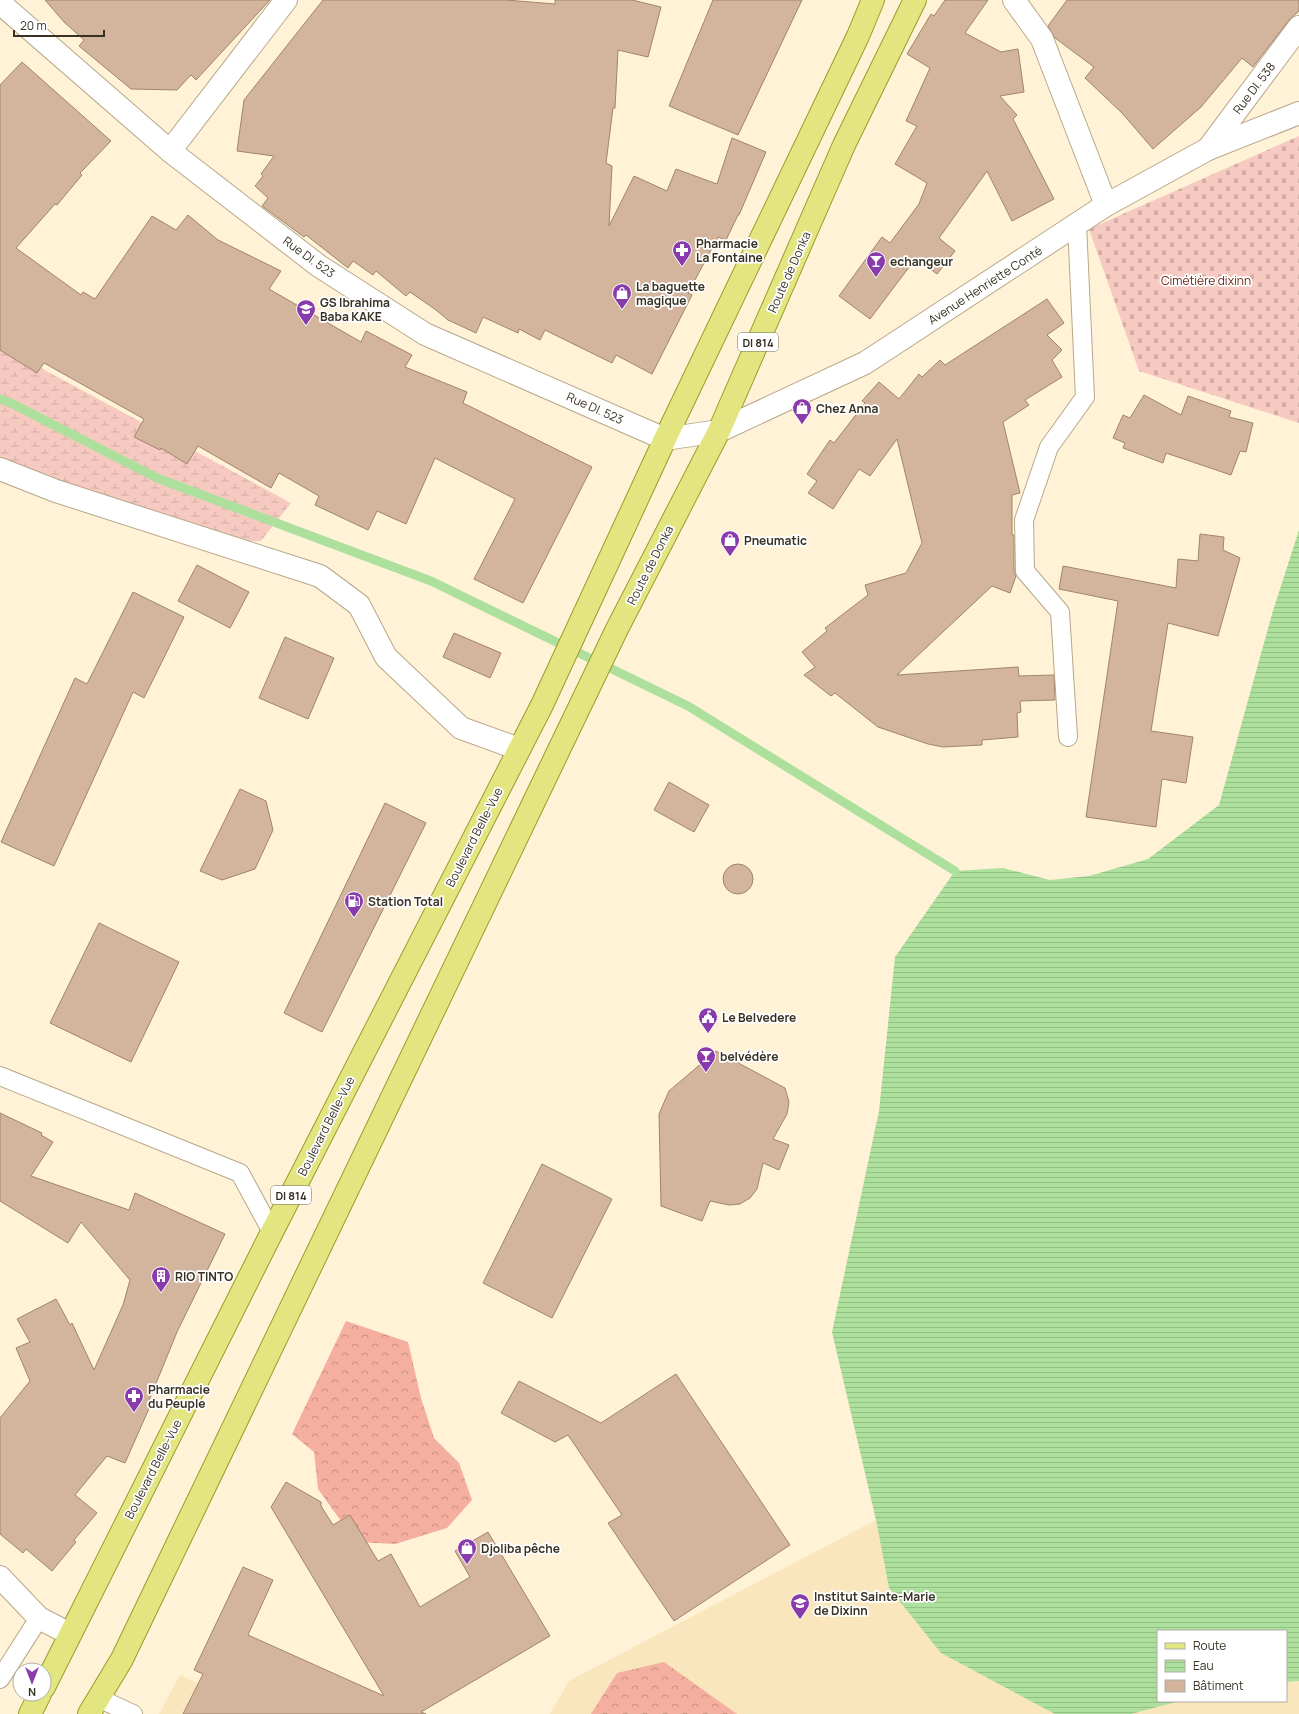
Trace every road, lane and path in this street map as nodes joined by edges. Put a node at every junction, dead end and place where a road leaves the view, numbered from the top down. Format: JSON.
{"nodes":[{"id":1,"x":286,"y":0,"type":"edge"},
{"id":2,"x":873,"y":0,"type":"edge"},
{"id":3,"x":915,"y":0,"type":"edge"},
{"id":4,"x":1014,"y":0,"type":"edge"},
{"id":5,"x":0,"y":3,"type":"edge"},
{"id":6,"x":1299,"y":27,"type":"edge"},
{"id":7,"x":1299,"y":113,"type":"edge"},
{"id":8,"x":1208,"y":149,"type":"junction"},
{"id":9,"x":170,"y":151,"type":"junction"},
{"id":10,"x":1106,"y":205,"type":"junction"},
{"id":11,"x":1077,"y":224,"type":"junction"},
{"id":12,"x":719,"y":431,"type":"junction"},
{"id":13,"x":665,"y":439,"type":"junction"},
{"id":14,"x":0,"y":469,"type":"edge"},
{"id":15,"x":1068,"y":737,"type":"dead end"},
{"id":16,"x":519,"y":749,"type":"junction"},
{"id":17,"x":0,"y":1076,"type":"edge"},
{"id":18,"x":272,"y":1232,"type":"junction"},
{"id":19,"x":0,"y":1577,"type":"edge"},
{"id":20,"x":39,"y":1618,"type":"junction"},
{"id":21,"x":70,"y":1634,"type":"junction"},
{"id":22,"x":52,"y":1671,"type":"edge"},
{"id":23,"x":0,"y":1679,"type":"edge"},
{"id":24,"x":36,"y":1702,"type":"edge"},
{"id":25,"x":94,"y":1706,"type":"edge"},
{"id":26,"x":30,"y":1714,"type":"edge"},
{"id":27,"x":132,"y":1714,"type":"edge"}],
"edges":[{"from":1,"to":9,"type":"street"},
{"from":2,"to":13,"type":"main road"},
{"from":3,"to":12,"type":"main road","name":"Route de Donka","number":"DI 814"},
{"from":4,"to":10,"type":"street"},
{"from":5,"to":9,"type":"street","name":"Rue DI. 523"},
{"from":6,"to":8,"type":"street","name":"Rue DI. 538"},
{"from":7,"to":8,"type":"street","name":"Avenue Henriette Conté"},
{"from":8,"to":10,"type":"street","name":"Avenue Henriette Conté"},
{"from":9,"to":13,"type":"street","name":"Rue DI. 523"},
{"from":10,"to":11,"type":"street","name":"Avenue Henriette Conté"},
{"from":11,"to":12,"type":"street","name":"Avenue Henriette Conté"},
{"from":11,"to":15,"type":"lane"},
{"from":12,"to":13,"type":"street","name":"Avenue Henriette Conté"},
{"from":12,"to":25,"type":"main road","name":"Route de Donka","number":"DI 814"},
{"from":13,"to":16,"type":"main road","name":"Boulevard Belle-Vue","number":"DI 814"},
{"from":14,"to":16,"type":"street"},
{"from":16,"to":18,"type":"main road","name":"Boulevard Belle-Vue","number":"DI 814"},
{"from":17,"to":18,"type":"lane"},
{"from":18,"to":21,"type":"main road","name":"Boulevard Belle-Vue","number":"DI 814"},
{"from":19,"to":20,"type":"street"},
{"from":20,"to":21,"type":"street"},
{"from":20,"to":23,"type":"lane"},
{"from":21,"to":22,"type":"main road","name":"Boulevard Belle-Vue","number":"DI 814"},
{"from":24,"to":26,"type":"main road"},
{"from":25,"to":27,"type":"lane"}]}
